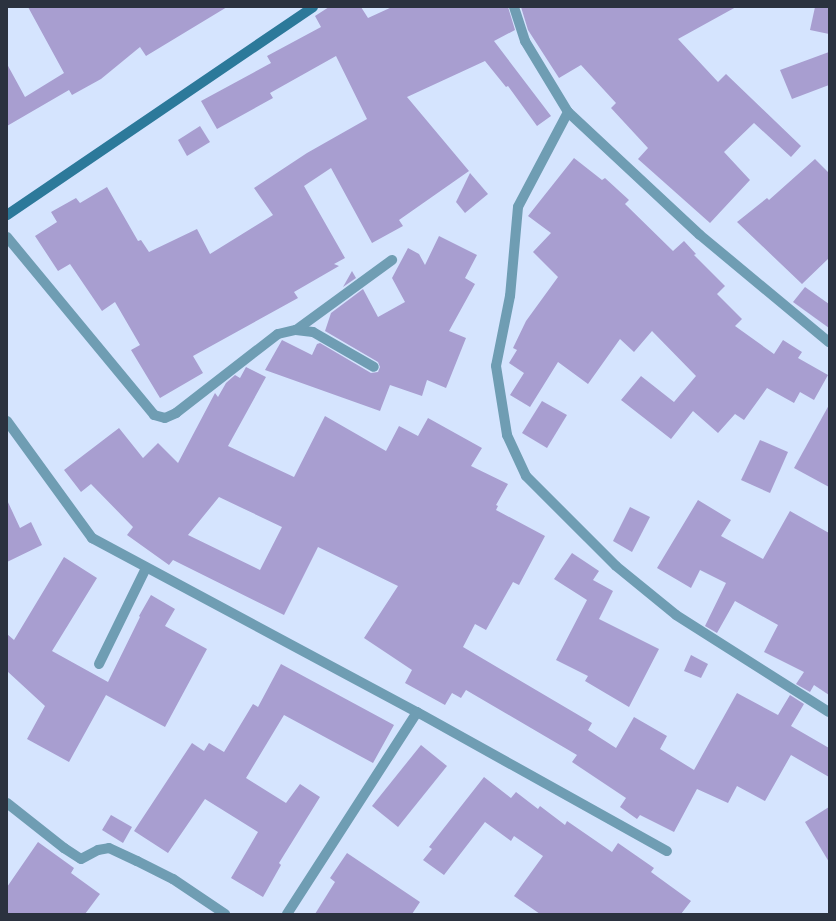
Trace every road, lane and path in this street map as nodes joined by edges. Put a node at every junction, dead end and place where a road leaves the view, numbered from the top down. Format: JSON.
{"nodes":[{"id":1,"x":313,"y":7,"type":"edge"},
{"id":2,"x":514,"y":7,"type":"edge"},
{"id":3,"x":568,"y":112,"type":"junction"},
{"id":4,"x":7,"y":215,"type":"edge"},
{"id":5,"x":7,"y":237,"type":"edge"},
{"id":6,"x":392,"y":260,"type":"dead end"},
{"id":7,"x":296,"y":330,"type":"junction"},
{"id":8,"x":829,"y":342,"type":"edge"},
{"id":9,"x":374,"y":367,"type":"dead end"},
{"id":10,"x":7,"y":421,"type":"edge"},
{"id":11,"x":146,"y":568,"type":"junction"},
{"id":12,"x":99,"y":664,"type":"dead end"},
{"id":13,"x":417,"y":712,"type":"junction"},
{"id":14,"x":829,"y":712,"type":"edge"},
{"id":15,"x":7,"y":803,"type":"edge"},
{"id":16,"x":667,"y":851,"type":"dead end"},
{"id":17,"x":225,"y":914,"type":"edge"},
{"id":18,"x":287,"y":914,"type":"edge"}],
"edges":[{"from":1,"to":4,"type":"street"},
{"from":2,"to":3,"type":"street"},
{"from":3,"to":8,"type":"street"},
{"from":3,"to":14,"type":"street"},
{"from":5,"to":7,"type":"street"},
{"from":6,"to":7,"type":"street"},
{"from":7,"to":9,"type":"street"},
{"from":10,"to":11,"type":"street"},
{"from":11,"to":12,"type":"street"},
{"from":11,"to":13,"type":"street"},
{"from":13,"to":16,"type":"street"},
{"from":13,"to":18,"type":"street"},
{"from":15,"to":17,"type":"street"}]}
